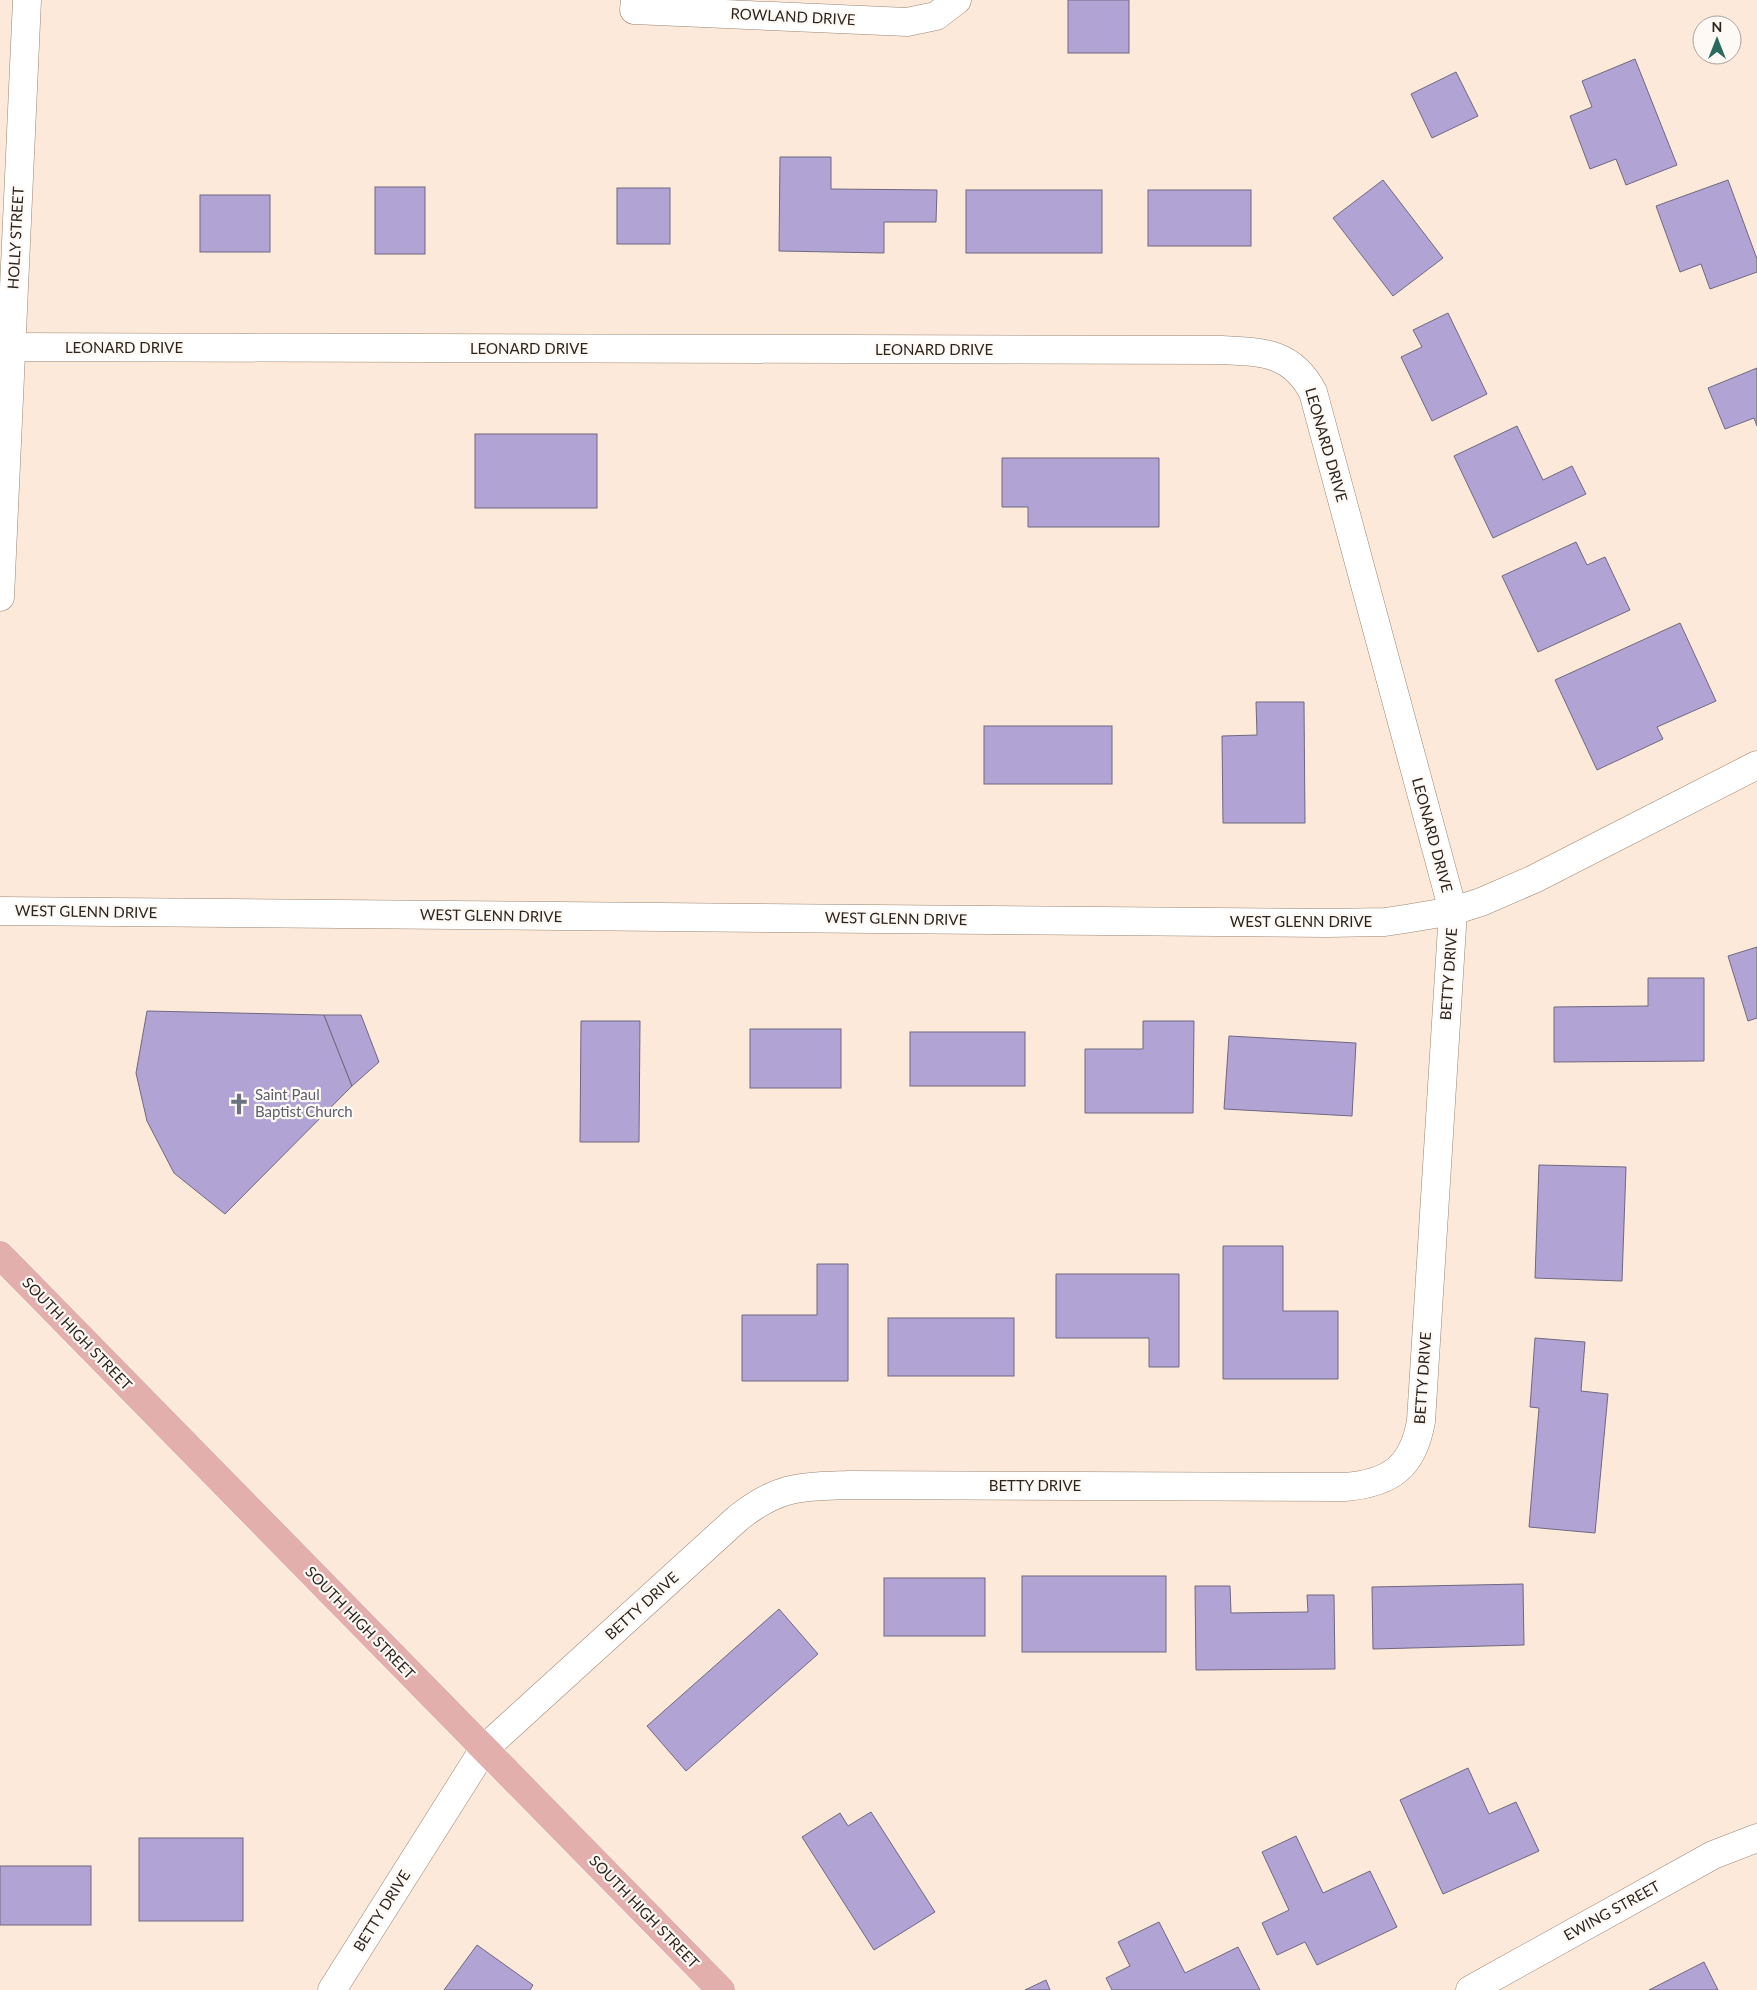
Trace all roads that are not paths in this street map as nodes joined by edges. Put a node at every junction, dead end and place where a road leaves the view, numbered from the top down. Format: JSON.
{"nodes":[{"id":1,"x":27,"y":0,"type":"edge"},
{"id":2,"x":635,"y":0,"type":"edge"},
{"id":3,"x":956,"y":0,"type":"edge"},
{"id":4,"x":6,"y":347,"type":"edge"},
{"id":5,"x":0,"y":596,"type":"edge"},
{"id":6,"x":1757,"y":765,"type":"edge"},
{"id":7,"x":0,"y":911,"type":"edge"},
{"id":8,"x":1452,"y":911,"type":"junction"},
{"id":9,"x":0,"y":1255,"type":"edge"},
{"id":10,"x":484,"y":1749,"type":"junction"},
{"id":11,"x":1757,"y":1838,"type":"edge"},
{"id":12,"x":332,"y":1990,"type":"edge"},
{"id":13,"x":721,"y":1990,"type":"edge"},
{"id":14,"x":1470,"y":1990,"type":"edge"}],
"edges":[{"from":1,"to":4,"type":"street","name":"HOLLY STREET"},
{"from":2,"to":3,"type":"street","name":"ROWLAND DRIVE"},
{"from":4,"to":5,"type":"street","name":"HOLLY STREET"},
{"from":4,"to":8,"type":"street","name":"LEONARD DRIVE"},
{"from":6,"to":8,"type":"street","name":"WEST GLENN DRIVE"},
{"from":7,"to":8,"type":"street","name":"WEST GLENN DRIVE"},
{"from":8,"to":10,"type":"street","name":"BETTY DRIVE"},
{"from":9,"to":10,"type":"main road","name":"SOUTH HIGH STREET"},
{"from":10,"to":12,"type":"street","name":"BETTY DRIVE"},
{"from":10,"to":13,"type":"main road","name":"SOUTH HIGH STREET"},
{"from":11,"to":14,"type":"street","name":"EWING STREET"}]}
